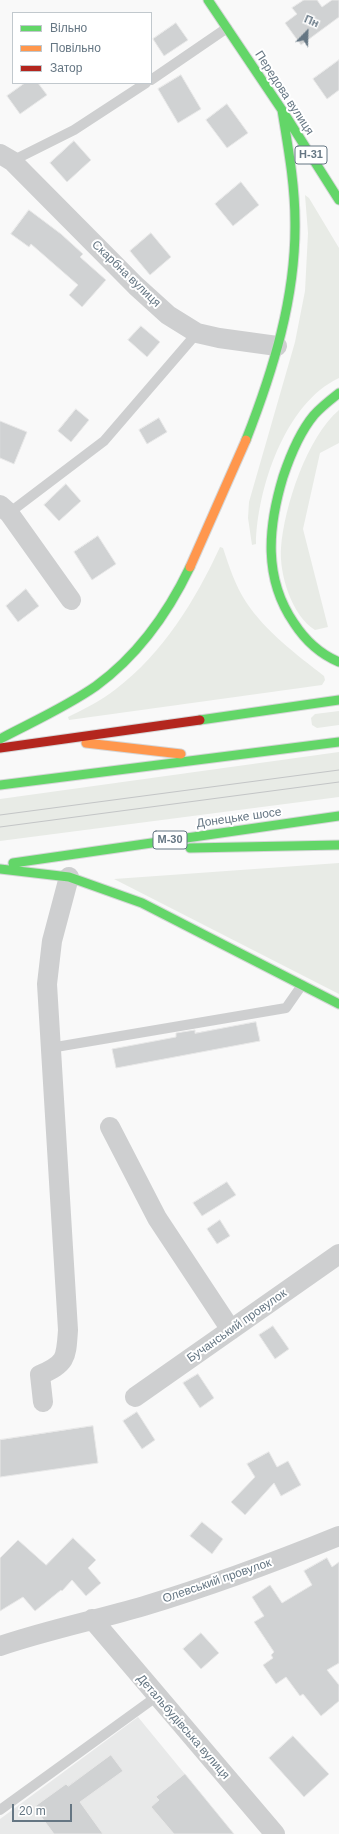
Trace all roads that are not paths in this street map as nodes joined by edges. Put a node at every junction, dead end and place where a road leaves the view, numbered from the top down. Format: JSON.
{"nodes":[{"id":1,"x":208,"y":0,"type":"edge"},
{"id":2,"x":227,"y":28,"type":"junction"},
{"id":3,"x":152,"y":79,"type":"edge"},
{"id":4,"x":144,"y":84,"type":"edge"},
{"id":5,"x":282,"y":110,"type":"junction"},
{"id":6,"x":6,"y":157,"type":"edge"},
{"id":7,"x":339,"y":200,"type":"edge"},
{"id":8,"x":197,"y":333,"type":"junction"},
{"id":9,"x":277,"y":346,"type":"junction"},
{"id":10,"x":339,"y":393,"type":"edge"},
{"id":11,"x":5,"y":509,"type":"edge"},
{"id":12,"x":71,"y":600,"type":"dead end"},
{"id":13,"x":339,"y":662,"type":"edge"},
{"id":14,"x":339,"y":700,"type":"edge"},
{"id":15,"x":0,"y":739,"type":"edge"},
{"id":16,"x":55,"y":740,"type":"junction"},
{"id":17,"x":339,"y":742,"type":"edge"},
{"id":18,"x":0,"y":748,"type":"edge"},
{"id":19,"x":217,"y":758,"type":"junction"},
{"id":20,"x":0,"y":785,"type":"edge"},
{"id":21,"x":339,"y":816,"type":"edge"},
{"id":22,"x":339,"y":845,"type":"edge"},
{"id":23,"x":116,"y":850,"type":"junction"},
{"id":24,"x":0,"y":864,"type":"edge"},
{"id":25,"x":0,"y":869,"type":"edge"},
{"id":26,"x":69,"y":877,"type":"junction"},
{"id":27,"x":302,"y":985,"type":"junction"},
{"id":28,"x":339,"y":1004,"type":"edge"},
{"id":29,"x":50,"y":1048,"type":"junction"},
{"id":30,"x":110,"y":1127,"type":"dead end"},
{"id":31,"x":339,"y":1254,"type":"edge"},
{"id":32,"x":231,"y":1330,"type":"junction"},
{"id":33,"x":135,"y":1397,"type":"dead end"},
{"id":34,"x":43,"y":1402,"type":"dead end"},
{"id":35,"x":339,"y":1536,"type":"edge"},
{"id":36,"x":92,"y":1619,"type":"junction"},
{"id":37,"x":0,"y":1646,"type":"edge"},
{"id":38,"x":156,"y":1697,"type":"junction"},
{"id":39,"x":0,"y":1810,"type":"edge"},
{"id":40,"x":275,"y":1834,"type":"edge"}],
"edges":[{"from":1,"to":2,"type":"main road","name":"Передова вулиця","number":"Н-31"},
{"from":2,"to":3,"type":"lane"},
{"from":2,"to":5,"type":"main road","name":"Передова вулиця","number":"Н-31"},
{"from":4,"to":6,"type":"lane"},
{"from":5,"to":7,"type":"main road","name":"Передова вулиця","number":"Н-31"},
{"from":5,"to":9,"type":"main road"},
{"from":6,"to":8,"type":"street","name":"Скарбна вулиця"},
{"from":8,"to":9,"type":"street","name":"Скарбна вулиця"},
{"from":8,"to":11,"type":"lane"},
{"from":9,"to":15,"type":"main road"},
{"from":10,"to":13,"type":"main road"},
{"from":11,"to":12,"type":"street"},
{"from":14,"to":16,"type":"main road"},
{"from":16,"to":18,"type":"main road"},
{"from":16,"to":19,"type":"main road"},
{"from":17,"to":19,"type":"main road"},
{"from":19,"to":20,"type":"main road"},
{"from":21,"to":23,"type":"main road","name":"Донецьке шосе","number":"М-30"},
{"from":22,"to":23,"type":"main road"},
{"from":23,"to":24,"type":"main road","name":"Донецьке шосе","number":"М-30"},
{"from":25,"to":26,"type":"main road"},
{"from":26,"to":27,"type":"main road"},
{"from":26,"to":29,"type":"street"},
{"from":27,"to":28,"type":"main road"},
{"from":27,"to":29,"type":"lane"},
{"from":29,"to":34,"type":"street"},
{"from":30,"to":32,"type":"street"},
{"from":31,"to":32,"type":"street","name":"Бучанський провулок"},
{"from":32,"to":33,"type":"street","name":"Бучанський провулок"},
{"from":35,"to":36,"type":"street","name":"Олевський провулок"},
{"from":36,"to":37,"type":"street","name":"Олевський провулок"},
{"from":36,"to":38,"type":"street","name":"Детальбудівська вулиця"},
{"from":38,"to":39,"type":"lane"},
{"from":38,"to":40,"type":"street","name":"Детальбудівська вулиця"}]}
